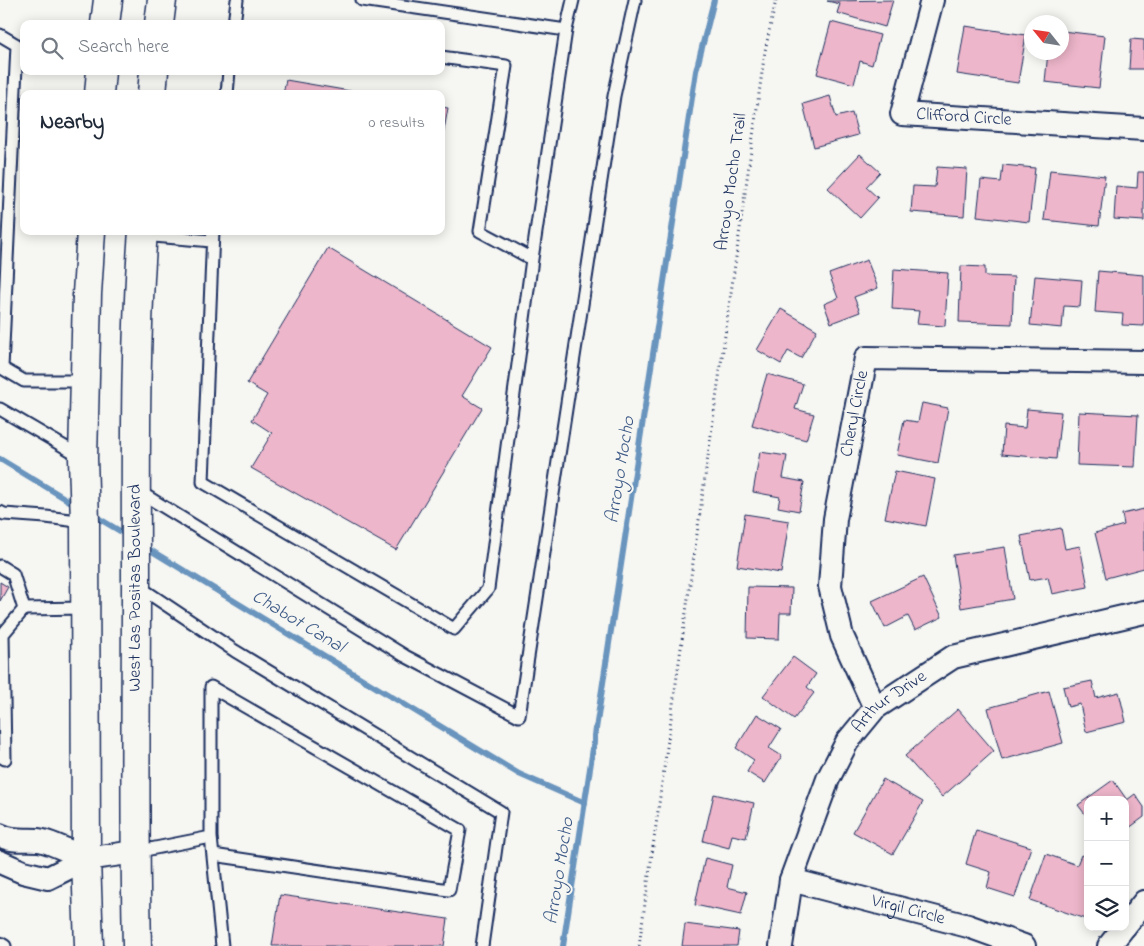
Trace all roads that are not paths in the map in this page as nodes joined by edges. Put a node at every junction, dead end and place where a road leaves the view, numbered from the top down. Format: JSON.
{"nodes":[{"id":1,"x":108,"y":0,"type":"edge"},
{"id":2,"x":162,"y":0,"type":"edge"},
{"id":3,"x":237,"y":0,"type":"edge"},
{"id":4,"x":362,"y":0,"type":"edge"},
{"id":5,"x":573,"y":0,"type":"edge"},
{"id":6,"x":635,"y":0,"type":"edge"},
{"id":7,"x":932,"y":0,"type":"edge"},
{"id":8,"x":106,"y":20,"type":"edge"},
{"id":9,"x":160,"y":20,"type":"edge"},
{"id":10,"x":234,"y":20,"type":"edge"},
{"id":11,"x":566,"y":30,"type":"junction"},
{"id":12,"x":0,"y":35,"type":"edge"},
{"id":13,"x":445,"y":58,"type":"edge"},
{"id":14,"x":101,"y":75,"type":"edge"},
{"id":15,"x":154,"y":75,"type":"edge"},
{"id":16,"x":229,"y":75,"type":"edge"},
{"id":17,"x":99,"y":90,"type":"edge"},
{"id":18,"x":152,"y":90,"type":"edge"},
{"id":19,"x":227,"y":90,"type":"edge"},
{"id":20,"x":1144,"y":129,"type":"edge"},
{"id":21,"x":91,"y":235,"type":"edge"},
{"id":22,"x":143,"y":235,"type":"edge"},
{"id":23,"x":189,"y":235,"type":"edge"},
{"id":24,"x":212,"y":236,"type":"edge"},
{"id":25,"x":532,"y":259,"type":"junction"},
{"id":26,"x":1144,"y":362,"type":"edge"},
{"id":27,"x":1,"y":367,"type":"edge"},
{"id":28,"x":85,"y":381,"type":"junction"},
{"id":29,"x":0,"y":409,"type":"edge"},
{"id":30,"x":84,"y":464,"type":"junction"},
{"id":31,"x":136,"y":496,"type":"junction"},
{"id":32,"x":0,"y":512,"type":"edge"},
{"id":33,"x":85,"y":522,"type":"junction"},
{"id":34,"x":0,"y":566,"type":"edge"},
{"id":35,"x":136,"y":579,"type":"junction"},
{"id":36,"x":86,"y":608,"type":"junction"},
{"id":37,"x":24,"y":609,"type":"junction"},
{"id":38,"x":1144,"y":612,"type":"edge"},
{"id":39,"x":875,"y":708,"type":"junction"},
{"id":40,"x":0,"y":756,"type":"edge"},
{"id":41,"x":0,"y":835,"type":"edge"},
{"id":42,"x":211,"y":837,"type":"junction"},
{"id":43,"x":135,"y":852,"type":"junction"},
{"id":44,"x":213,"y":855,"type":"junction"},
{"id":45,"x":86,"y":859,"type":"junction"},
{"id":46,"x":0,"y":862,"type":"edge"},
{"id":47,"x":791,"y":880,"type":"junction"},
{"id":48,"x":1144,"y":902,"type":"edge"},
{"id":49,"x":1129,"y":921,"type":"edge"},
{"id":50,"x":1121,"y":931,"type":"edge"},
{"id":51,"x":0,"y":943,"type":"edge"},
{"id":52,"x":5,"y":946,"type":"edge"},
{"id":53,"x":89,"y":946,"type":"edge"},
{"id":54,"x":137,"y":946,"type":"edge"},
{"id":55,"x":222,"y":946,"type":"edge"},
{"id":56,"x":482,"y":946,"type":"edge"},
{"id":57,"x":780,"y":946,"type":"edge"},
{"id":58,"x":1024,"y":946,"type":"edge"},
{"id":59,"x":1109,"y":946,"type":"edge"}],
"edges":[{"from":1,"to":8,"type":"main road"},
{"from":2,"to":9,"type":"main road"},
{"from":3,"to":10,"type":"lane"},
{"from":4,"to":11,"type":"lane"},
{"from":5,"to":11,"type":"lane"},
{"from":6,"to":31,"type":"lane"},
{"from":7,"to":20,"type":"street","name":"Clifford Circle"},
{"from":11,"to":25,"type":"lane"},
{"from":12,"to":27,"type":"lane"},
{"from":13,"to":25,"type":"lane"},
{"from":14,"to":17,"type":"main road"},
{"from":15,"to":18,"type":"main road"},
{"from":16,"to":19,"type":"lane"},
{"from":21,"to":28,"type":"main road"},
{"from":22,"to":31,"type":"main road","name":"West Las Positas Boulevard"},
{"from":23,"to":24,"type":"lane"},
{"from":24,"to":25,"type":"lane"},
{"from":26,"to":39,"type":"street","name":"Cheryl Circle"},
{"from":27,"to":28,"type":"lane"},
{"from":28,"to":30,"type":"main road"},
{"from":29,"to":30,"type":"lane"},
{"from":30,"to":33,"type":"main road"},
{"from":31,"to":35,"type":"main road","name":"West Las Positas Boulevard"},
{"from":32,"to":33,"type":"lane"},
{"from":33,"to":36,"type":"main road"},
{"from":34,"to":37,"type":"lane"},
{"from":35,"to":43,"type":"main road","name":"West Las Positas Boulevard"},
{"from":35,"to":56,"type":"lane"},
{"from":36,"to":37,"type":"lane"},
{"from":36,"to":45,"type":"main road"},
{"from":37,"to":40,"type":"lane"},
{"from":38,"to":39,"type":"street","name":"Arthur Drive"},
{"from":39,"to":47,"type":"street","name":"Arthur Drive"},
{"from":41,"to":45,"type":"street"},
{"from":42,"to":43,"type":"lane"},
{"from":42,"to":44,"type":"lane"},
{"from":42,"to":44,"type":"lane"},
{"from":43,"to":45,"type":"street"},
{"from":43,"to":54,"type":"main road","name":"West Las Positas Boulevard"},
{"from":44,"to":55,"type":"lane"},
{"from":45,"to":46,"type":"street"},
{"from":45,"to":53,"type":"main road"},
{"from":47,"to":57,"type":"street","name":"Arthur Drive"},
{"from":47,"to":58,"type":"street","name":"Virgil Circle"},
{"from":48,"to":49,"type":"street"},
{"from":50,"to":59,"type":"street"},
{"from":51,"to":52,"type":"lane"}]}
